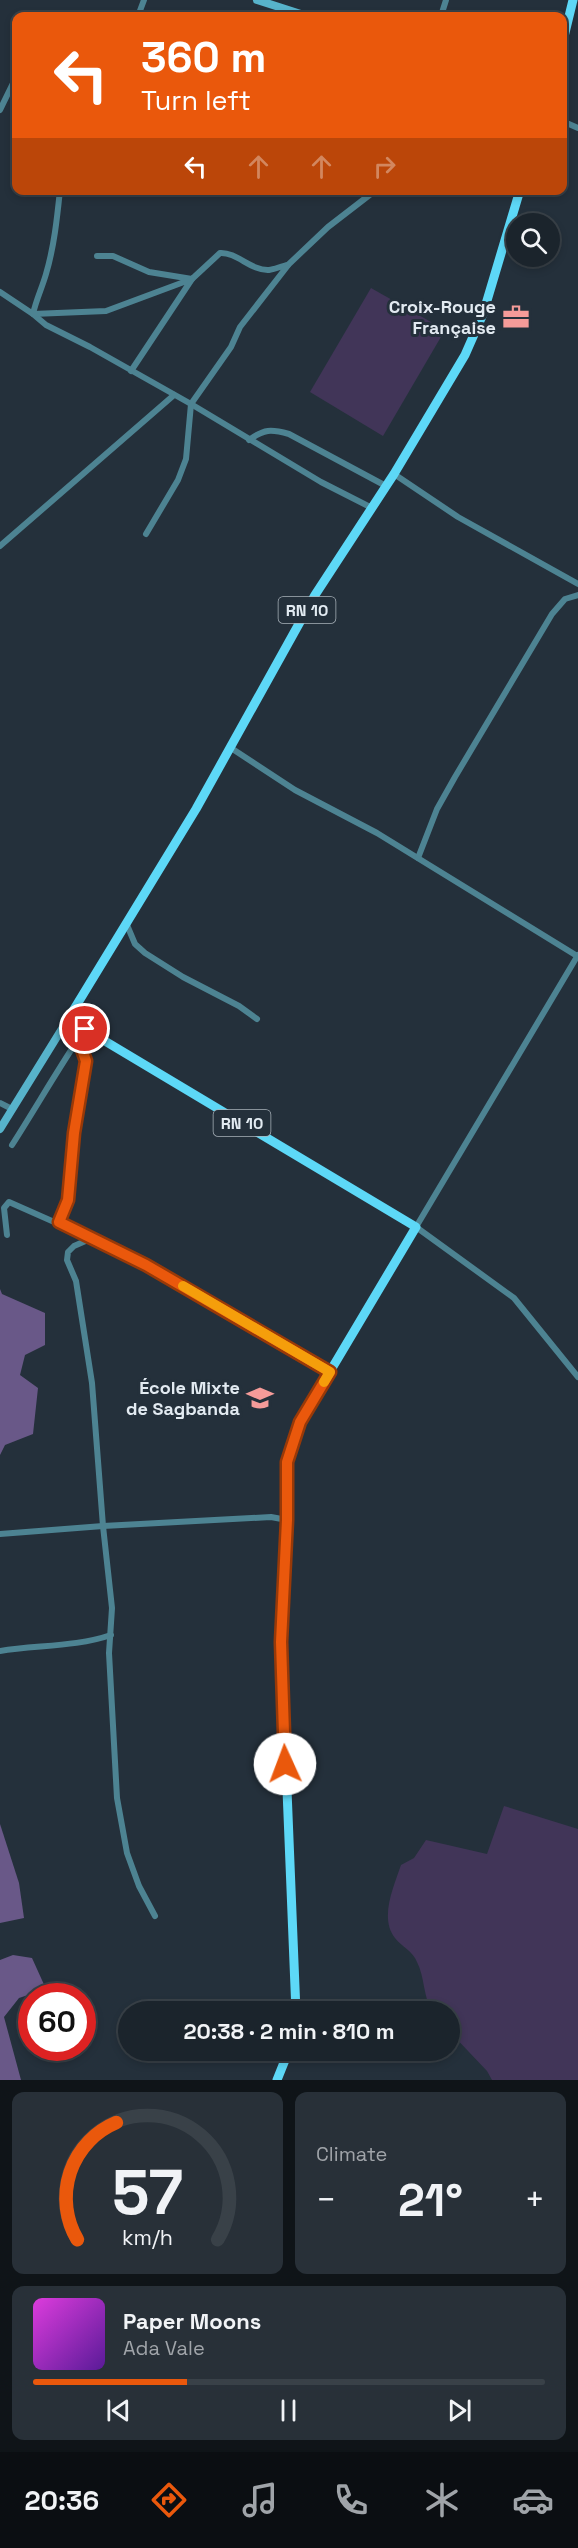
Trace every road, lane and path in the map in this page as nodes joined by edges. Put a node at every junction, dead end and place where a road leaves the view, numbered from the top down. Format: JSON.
{"nodes":[{"id":1,"x":257,"y":0,"type":"edge"},
{"id":2,"x":573,"y":0,"type":"edge"},
{"id":3,"x":294,"y":12,"type":"edge"},
{"id":4,"x":567,"y":25,"type":"edge"},
{"id":5,"x":12,"y":85,"type":"edge"},
{"id":6,"x":0,"y":110,"type":"edge"},
{"id":7,"x":59,"y":195,"type":"edge"},
{"id":8,"x":370,"y":195,"type":"edge"},
{"id":9,"x":519,"y":195,"type":"edge"},
{"id":10,"x":97,"y":256,"type":"dead end"},
{"id":11,"x":289,"y":264,"type":"junction"},
{"id":12,"x":192,"y":279,"type":"junction"},
{"id":13,"x":0,"y":292,"type":"edge"},
{"id":14,"x":33,"y":314,"type":"junction"},
{"id":15,"x":131,"y":371,"type":"junction"},
{"id":16,"x":174,"y":395,"type":"junction"},
{"id":17,"x":191,"y":404,"type":"junction"},
{"id":18,"x":249,"y":440,"type":"junction"},
{"id":19,"x":394,"y":474,"type":"junction"},
{"id":20,"x":386,"y":486,"type":"junction"},
{"id":21,"x":372,"y":508,"type":"junction"},
{"id":22,"x":146,"y":534,"type":"dead end"},
{"id":23,"x":0,"y":546,"type":"edge"},
{"id":24,"x":578,"y":584,"type":"edge"},
{"id":25,"x":578,"y":596,"type":"edge"},
{"id":26,"x":231,"y":747,"type":"junction"},
{"id":27,"x":418,"y":858,"type":"junction"},
{"id":28,"x":127,"y":925,"type":"junction"},
{"id":29,"x":578,"y":956,"type":"edge"},
{"id":30,"x":68,"y":1019,"type":"junction"},
{"id":31,"x":257,"y":1019,"type":"dead end"},
{"id":32,"x":85,"y":1029,"type":"junction"},
{"id":33,"x":78,"y":1038,"type":"junction"},
{"id":34,"x":0,"y":1103,"type":"edge"},
{"id":35,"x":12,"y":1109,"type":"junction"},
{"id":36,"x":0,"y":1129,"type":"edge"},
{"id":37,"x":12,"y":1145,"type":"dead end"},
{"id":38,"x":59,"y":1222,"type":"junction"},
{"id":39,"x":416,"y":1227,"type":"junction"},
{"id":40,"x":7,"y":1235,"type":"dead end"},
{"id":41,"x":90,"y":1239,"type":"junction"},
{"id":42,"x":330,"y":1372,"type":"junction"},
{"id":43,"x":578,"y":1377,"type":"edge"},
{"id":44,"x":287,"y":1520,"type":"junction"},
{"id":45,"x":103,"y":1526,"type":"junction"},
{"id":46,"x":0,"y":1534,"type":"edge"},
{"id":47,"x":111,"y":1635,"type":"junction"},
{"id":48,"x":0,"y":1651,"type":"edge"},
{"id":49,"x":155,"y":1916,"type":"dead end"},
{"id":50,"x":296,"y":2001,"type":"edge"},
{"id":51,"x":285,"y":2061,"type":"edge"},
{"id":52,"x":277,"y":2080,"type":"edge"}],
"edges":[{"from":1,"to":3,"type":"street"},
{"from":2,"to":4,"type":"main road"},
{"from":5,"to":6,"type":"street"},
{"from":7,"to":14,"type":"street"},
{"from":8,"to":11,"type":"street"},
{"from":9,"to":19,"type":"main road","number":"RN 10"},
{"from":10,"to":12,"type":"street"},
{"from":11,"to":12,"type":"street"},
{"from":11,"to":17,"type":"street"},
{"from":12,"to":14,"type":"street"},
{"from":12,"to":15,"type":"street"},
{"from":13,"to":14,"type":"street"},
{"from":14,"to":15,"type":"street"},
{"from":15,"to":16,"type":"street"},
{"from":16,"to":17,"type":"street"},
{"from":16,"to":23,"type":"street"},
{"from":17,"to":18,"type":"street"},
{"from":17,"to":22,"type":"street"},
{"from":18,"to":20,"type":"street"},
{"from":18,"to":21,"type":"street"},
{"from":19,"to":20,"type":"main road","number":"RN 10"},
{"from":19,"to":24,"type":"street"},
{"from":20,"to":21,"type":"main road","number":"RN 10"},
{"from":21,"to":26,"type":"main road","number":"RN 10"},
{"from":25,"to":27,"type":"street"},
{"from":26,"to":27,"type":"street"},
{"from":26,"to":28,"type":"main road","number":"RN 10"},
{"from":27,"to":29,"type":"street"},
{"from":28,"to":30,"type":"main road","number":"RN 10"},
{"from":28,"to":31,"type":"street"},
{"from":29,"to":39,"type":"street"},
{"from":30,"to":32,"type":"main road","number":"RN 10"},
{"from":30,"to":35,"type":"street"},
{"from":32,"to":33,"type":"street"},
{"from":32,"to":39,"type":"main road","number":"RN 10"},
{"from":33,"to":37,"type":"street"},
{"from":33,"to":38,"type":"street"},
{"from":34,"to":35,"type":"street"},
{"from":35,"to":36,"type":"street"},
{"from":38,"to":40,"type":"street"},
{"from":38,"to":41,"type":"street"},
{"from":39,"to":42,"type":"main road"},
{"from":39,"to":43,"type":"street"},
{"from":41,"to":42,"type":"street"},
{"from":41,"to":45,"type":"street"},
{"from":42,"to":44,"type":"main road"},
{"from":44,"to":45,"type":"street"},
{"from":44,"to":50,"type":"main road"},
{"from":45,"to":46,"type":"street"},
{"from":45,"to":47,"type":"street"},
{"from":47,"to":48,"type":"street"},
{"from":47,"to":49,"type":"street"},
{"from":51,"to":52,"type":"main road"}]}
